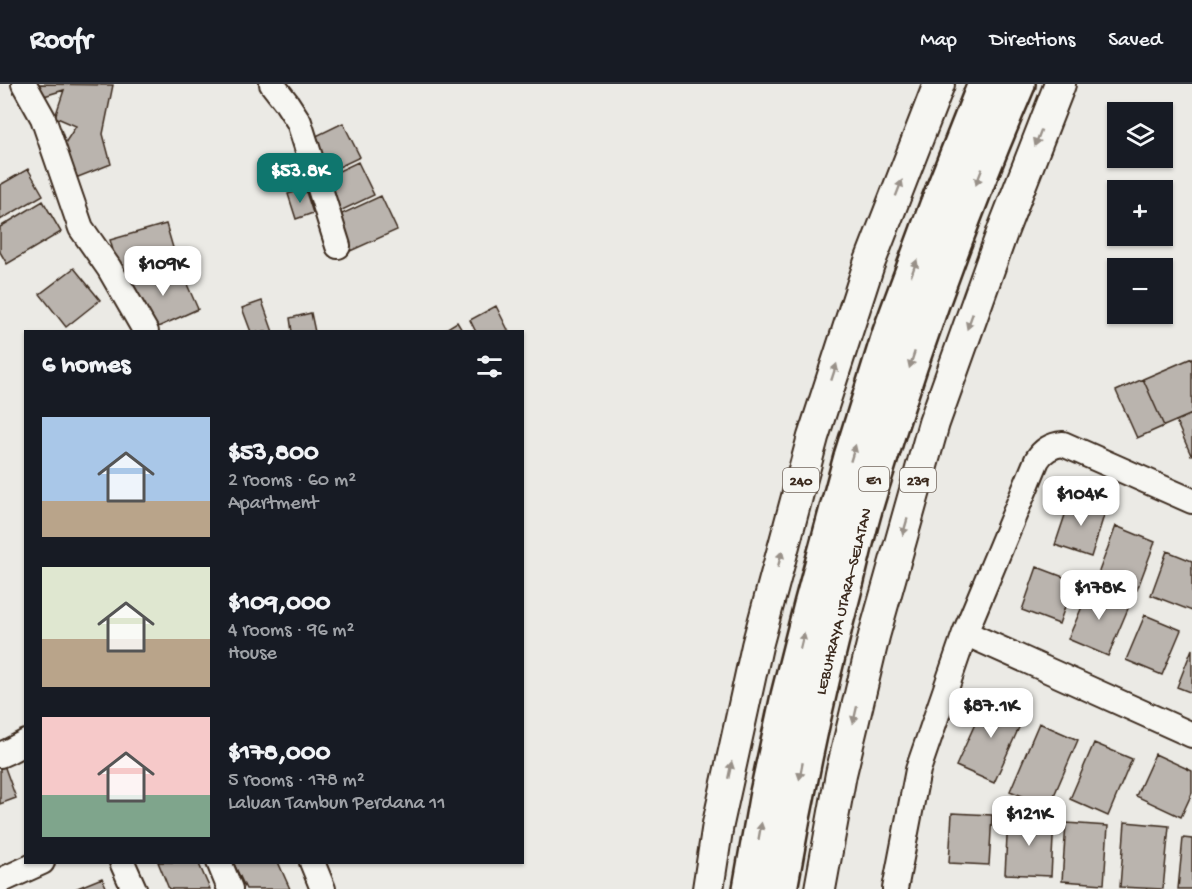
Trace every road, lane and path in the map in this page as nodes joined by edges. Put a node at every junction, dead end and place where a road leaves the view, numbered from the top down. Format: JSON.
{"nodes":[{"id":1,"x":24,"y":84,"type":"edge"},
{"id":2,"x":272,"y":84,"type":"edge"},
{"id":3,"x":939,"y":84,"type":"edge"},
{"id":4,"x":985,"y":84,"type":"edge"},
{"id":5,"x":1018,"y":84,"type":"edge"},
{"id":6,"x":1060,"y":84,"type":"edge"},
{"id":7,"x":338,"y":246,"type":"dead end"},
{"id":8,"x":145,"y":330,"type":"edge"},
{"id":9,"x":1192,"y":501,"type":"edge"},
{"id":10,"x":965,"y":633,"type":"junction"},
{"id":11,"x":1192,"y":735,"type":"edge"},
{"id":12,"x":24,"y":743,"type":"edge"},
{"id":13,"x":0,"y":755,"type":"edge"},
{"id":14,"x":123,"y":864,"type":"edge"},
{"id":15,"x":220,"y":864,"type":"edge"},
{"id":16,"x":313,"y":864,"type":"edge"},
{"id":17,"x":34,"y":874,"type":"edge"},
{"id":18,"x":0,"y":881,"type":"edge"},
{"id":19,"x":134,"y":889,"type":"edge"},
{"id":20,"x":230,"y":889,"type":"edge"},
{"id":21,"x":323,"y":889,"type":"edge"},
{"id":22,"x":708,"y":889,"type":"edge"},
{"id":23,"x":750,"y":889,"type":"edge"},
{"id":24,"x":780,"y":889,"type":"edge"},
{"id":25,"x":820,"y":889,"type":"edge"},
{"id":26,"x":895,"y":889,"type":"edge"}],
"edges":[{"from":1,"to":8,"type":"street"},
{"from":2,"to":7,"type":"street"},
{"from":22,"to":3,"type":"main road","number":"240","one_way":true},
{"from":23,"to":4,"type":"highway","name":"LEBUHRAYA UTARA–SELATAN","number":"E1","one_way":true},
{"from":5,"to":24,"type":"highway","name":"LEBUHRAYA UTARA–SELATAN","number":"E1","one_way":true},
{"from":6,"to":25,"type":"main road","number":"239","one_way":true},
{"from":9,"to":10,"type":"street"},
{"from":10,"to":11,"type":"street"},
{"from":10,"to":26,"type":"street"},
{"from":12,"to":13,"type":"street"},
{"from":14,"to":19,"type":"street"},
{"from":15,"to":20,"type":"street"},
{"from":16,"to":21,"type":"street"},
{"from":17,"to":18,"type":"street"}]}
